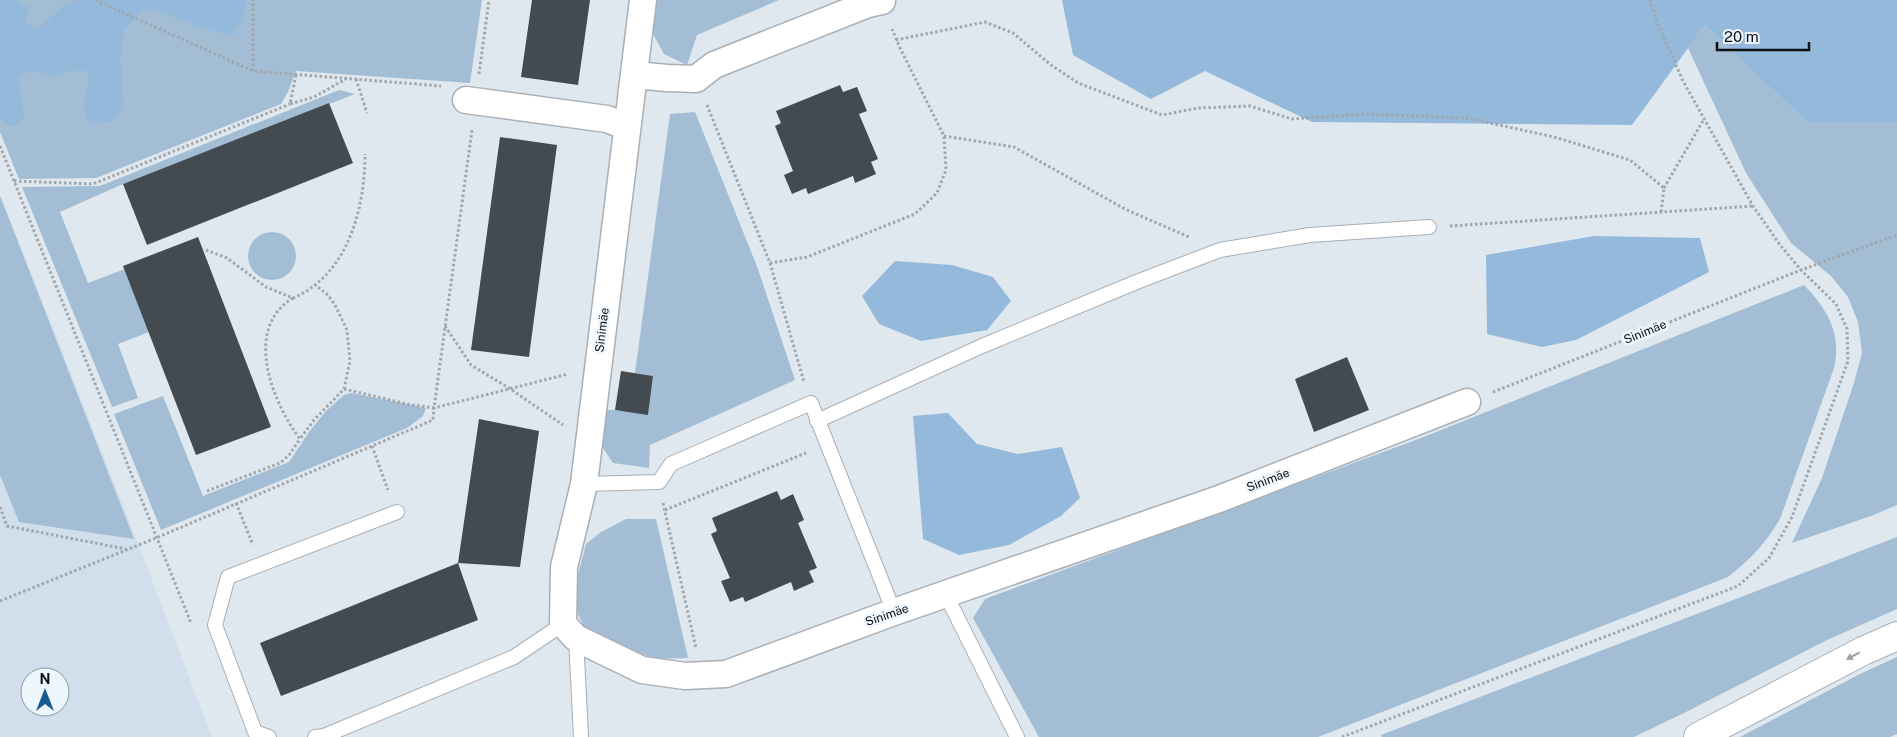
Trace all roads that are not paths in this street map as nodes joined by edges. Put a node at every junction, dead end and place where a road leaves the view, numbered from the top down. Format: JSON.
{"nodes":[{"id":1,"x":642,"y":0,"type":"edge"},
{"id":2,"x":882,"y":2,"type":"road end"},
{"id":3,"x":635,"y":75,"type":"junction"},
{"id":4,"x":473,"y":97,"type":"road end"},
{"id":5,"x":627,"y":127,"type":"junction"},
{"id":6,"x":1429,"y":227,"type":"road end"},
{"id":7,"x":1467,"y":402,"type":"road end"},
{"id":8,"x":817,"y":421,"type":"junction"},
{"id":9,"x":584,"y":484,"type":"junction"},
{"id":10,"x":397,"y":512,"type":"road end"},
{"id":11,"x":946,"y":595,"type":"junction"},
{"id":12,"x":894,"y":612,"type":"junction"},
{"id":13,"x":569,"y":631,"type":"junction"},
{"id":14,"x":1897,"y":636,"type":"edge"},
{"id":15,"x":269,"y":737,"type":"edge"},
{"id":16,"x":315,"y":737,"type":"edge"},
{"id":17,"x":581,"y":737,"type":"edge"},
{"id":18,"x":1017,"y":737,"type":"edge"},
{"id":19,"x":1698,"y":737,"type":"edge"}],
"edges":[{"from":1,"to":3,"type":"street","name":"Sinimäe"},
{"from":2,"to":3,"type":"street"},
{"from":3,"to":5,"type":"street","name":"Sinimäe"},
{"from":4,"to":5,"type":"street"},
{"from":5,"to":9,"type":"street","name":"Sinimäe"},
{"from":6,"to":8,"type":"lane"},
{"from":7,"to":11,"type":"street","name":"Sinimäe"},
{"from":8,"to":9,"type":"lane"},
{"from":8,"to":12,"type":"lane"},
{"from":9,"to":13,"type":"street","name":"Sinimäe"},
{"from":10,"to":15,"type":"lane"},
{"from":11,"to":12,"type":"street","name":"Sinimäe"},
{"from":11,"to":18,"type":"lane"},
{"from":12,"to":13,"type":"street","name":"Sinimäe"},
{"from":13,"to":16,"type":"lane"},
{"from":13,"to":17,"type":"lane"},
{"from":14,"to":19,"type":"highway","one_way":true}]}
